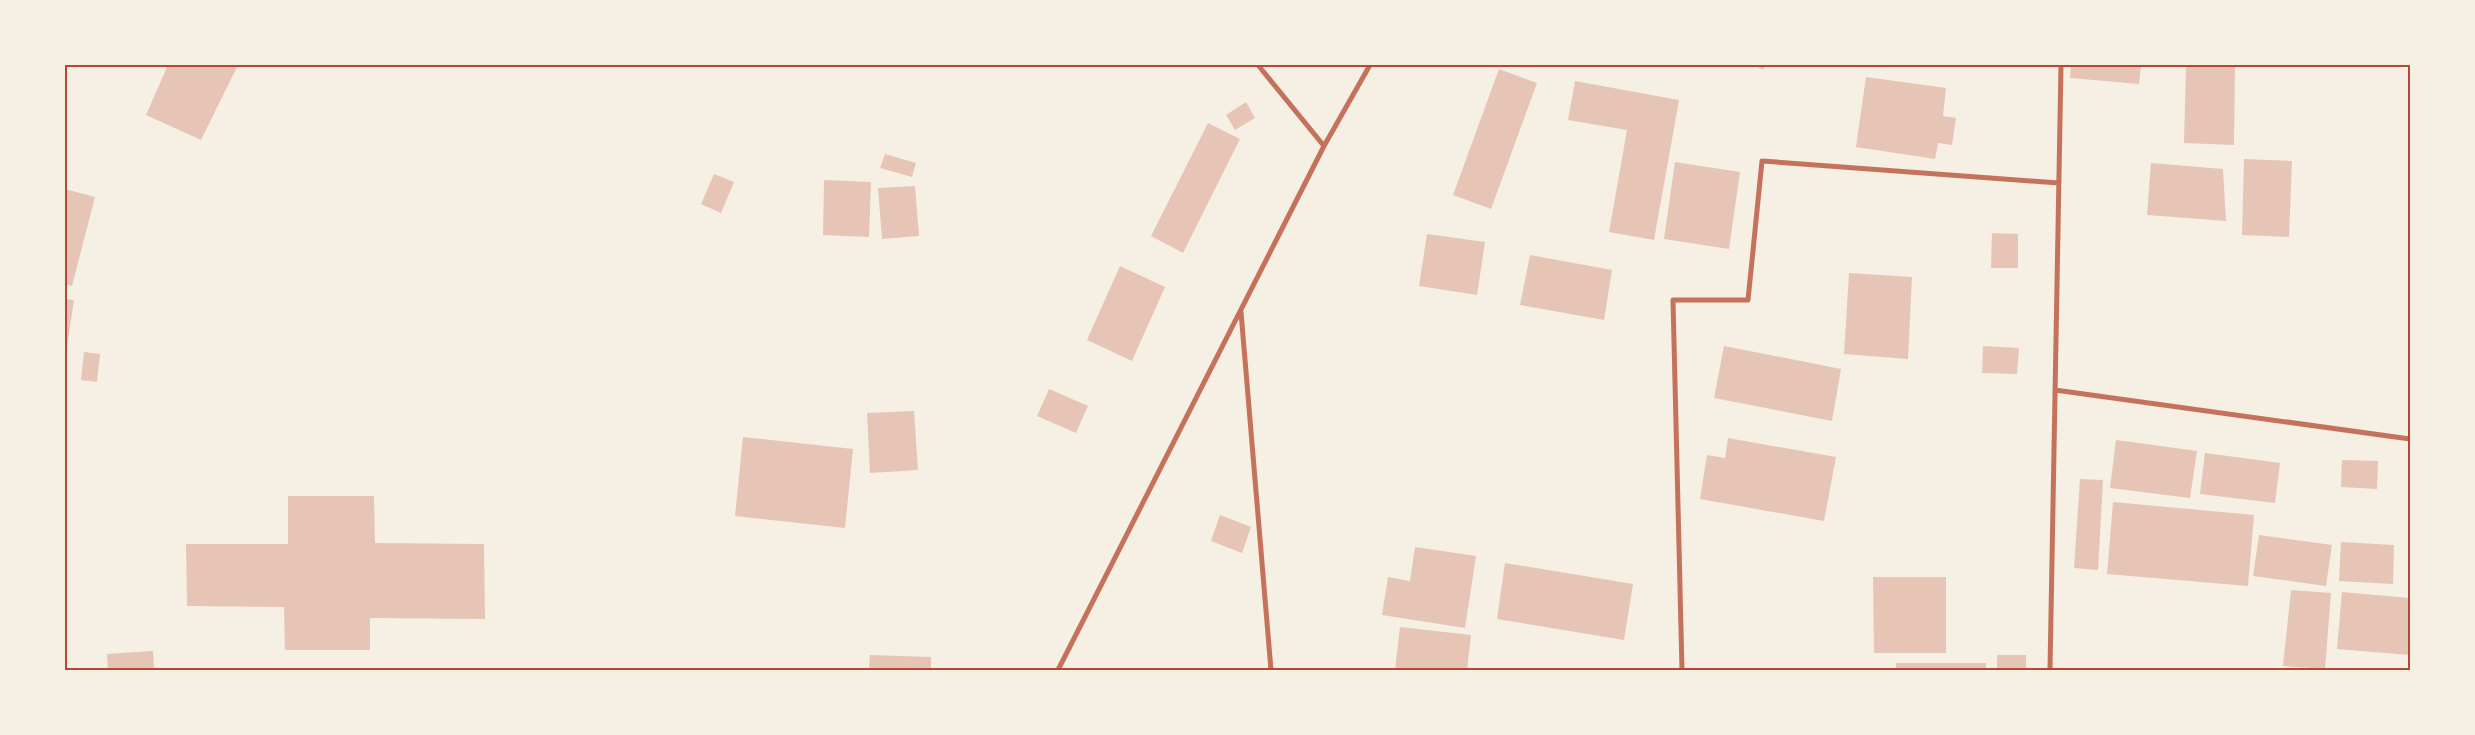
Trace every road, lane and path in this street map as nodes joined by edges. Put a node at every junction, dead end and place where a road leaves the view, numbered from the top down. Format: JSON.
{"nodes":[{"id":1,"x":1258,"y":65,"type":"edge"},
{"id":2,"x":1370,"y":65,"type":"edge"},
{"id":3,"x":2061,"y":65,"type":"edge"},
{"id":4,"x":1324,"y":146,"type":"junction"},
{"id":5,"x":2059,"y":183,"type":"junction"},
{"id":6,"x":1240,"y":310,"type":"junction"},
{"id":7,"x":2055,"y":390,"type":"junction"},
{"id":8,"x":2410,"y":439,"type":"edge"},
{"id":9,"x":1058,"y":670,"type":"edge"},
{"id":10,"x":1271,"y":670,"type":"edge"},
{"id":11,"x":1682,"y":670,"type":"edge"},
{"id":12,"x":2050,"y":670,"type":"edge"}],
"edges":[{"from":1,"to":4,"type":"street"},
{"from":2,"to":4,"type":"street"},
{"from":3,"to":5,"type":"street"},
{"from":4,"to":6,"type":"street"},
{"from":5,"to":7,"type":"street"},
{"from":5,"to":11,"type":"street"},
{"from":6,"to":9,"type":"street"},
{"from":6,"to":10,"type":"street"},
{"from":7,"to":8,"type":"street"},
{"from":7,"to":12,"type":"street"}]}
